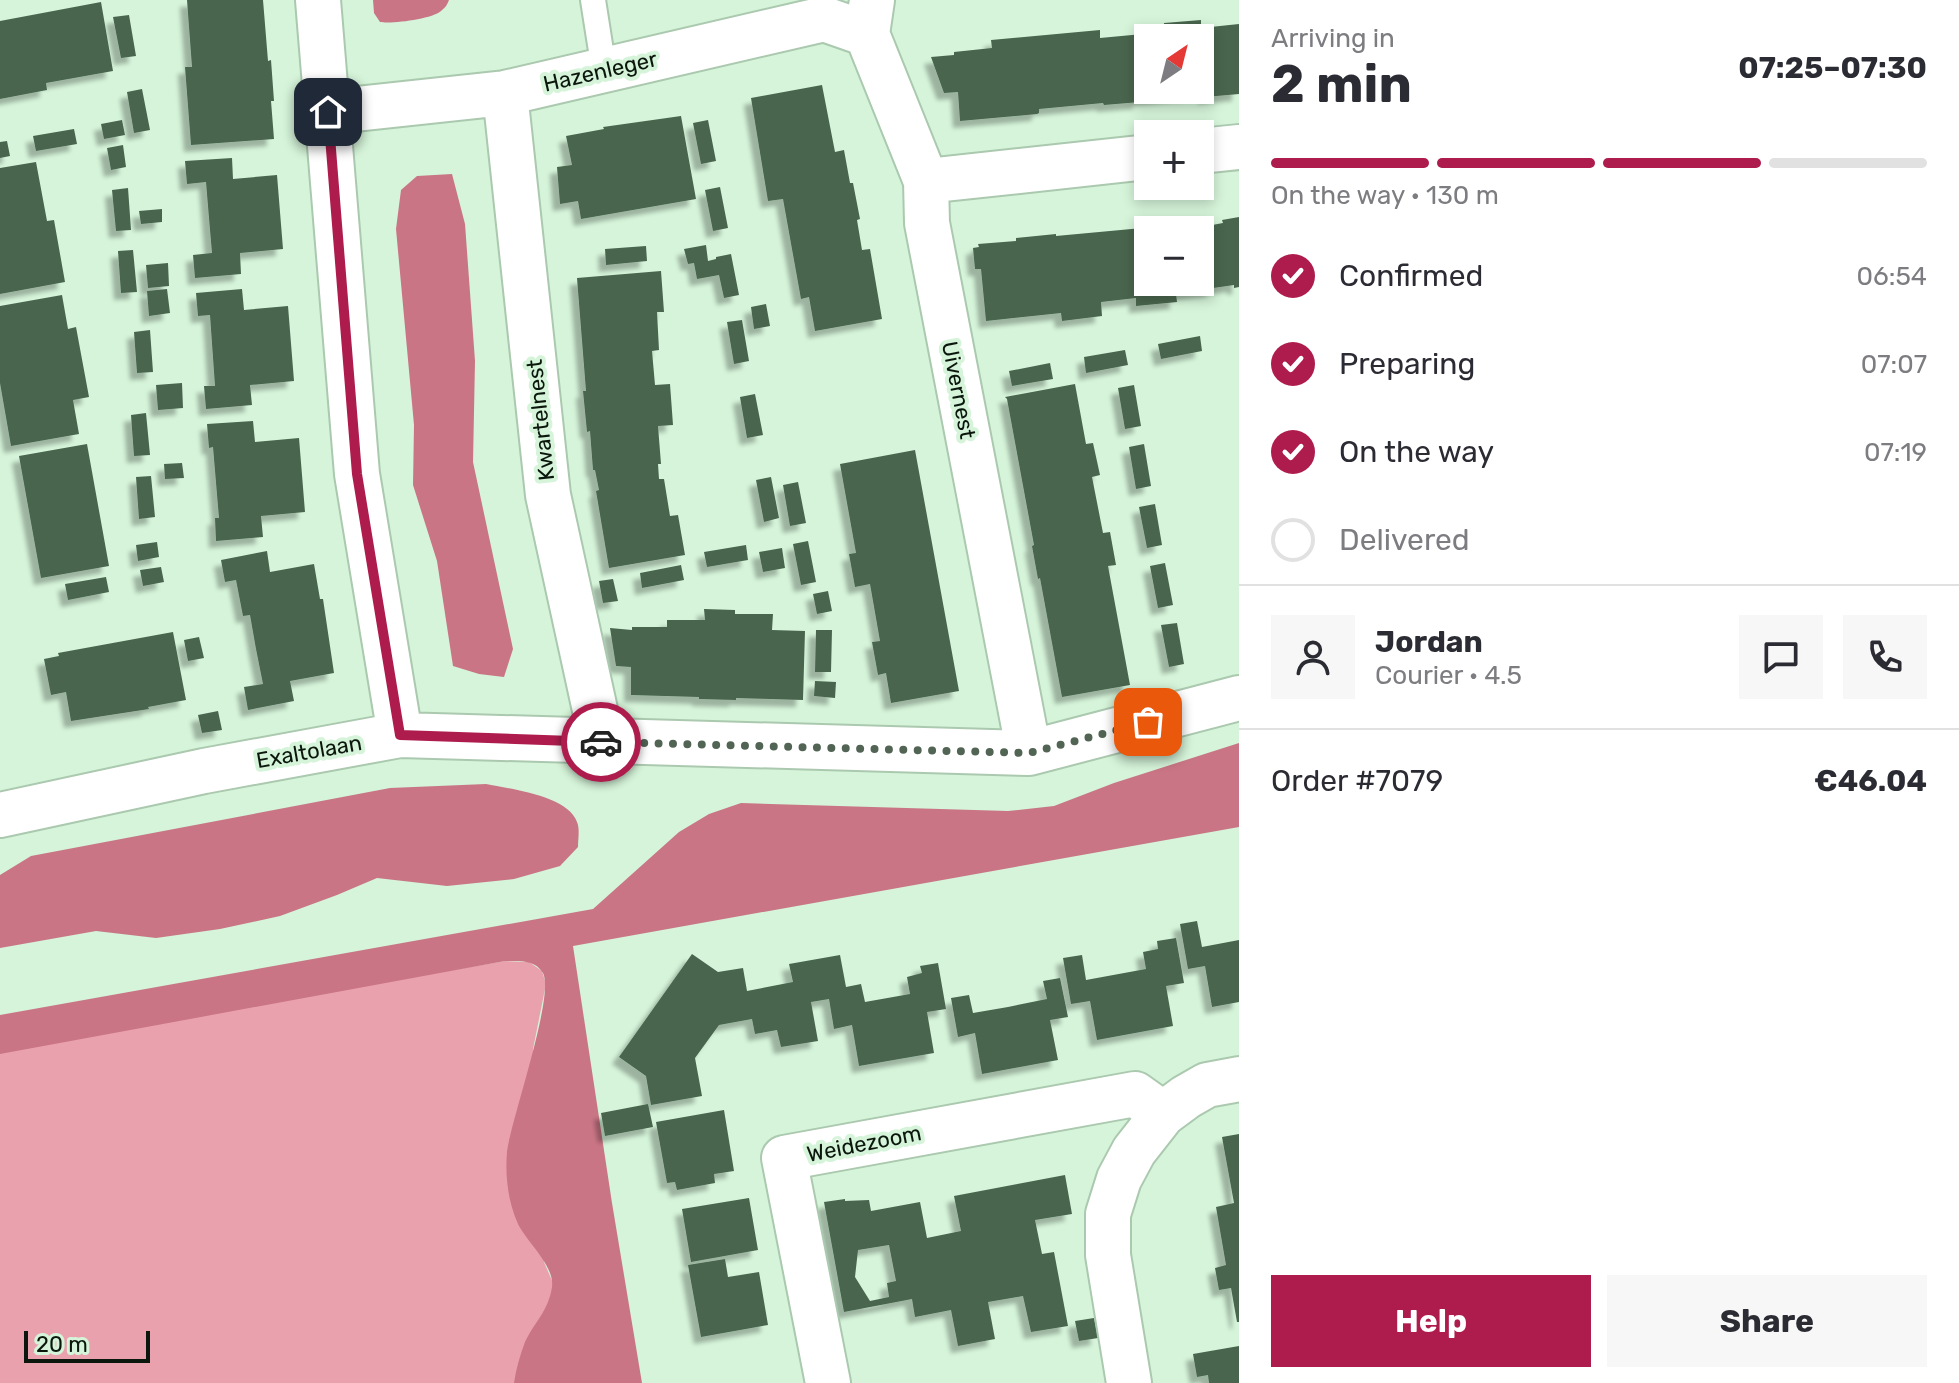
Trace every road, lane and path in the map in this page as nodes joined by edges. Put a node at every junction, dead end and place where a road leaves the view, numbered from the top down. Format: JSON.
{"nodes":[{"id":1,"x":318,"y":0,"type":"edge"},
{"id":2,"x":593,"y":0,"type":"edge"},
{"id":3,"x":870,"y":17,"type":"edge"},
{"id":4,"x":604,"y":70,"type":"junction"},
{"id":5,"x":505,"y":93,"type":"junction"},
{"id":6,"x":328,"y":112,"type":"junction"},
{"id":7,"x":1239,"y":147,"type":"edge"},
{"id":8,"x":1214,"y":150,"type":"edge"},
{"id":9,"x":1134,"y":159,"type":"edge"},
{"id":10,"x":926,"y":181,"type":"junction"},
{"id":11,"x":1239,"y":698,"type":"edge"},
{"id":12,"x":400,"y":735,"type":"junction"},
{"id":13,"x":602,"y":742,"type":"junction"},
{"id":14,"x":1029,"y":753,"type":"junction"},
{"id":15,"x":0,"y":815,"type":"edge"},
{"id":16,"x":1239,"y":1079,"type":"edge"},
{"id":17,"x":1163,"y":1114,"type":"junction"},
{"id":18,"x":828,"y":1383,"type":"edge"},
{"id":19,"x":1129,"y":1383,"type":"edge"}],
"edges":[{"from":1,"to":6,"type":"street"},
{"from":2,"to":4,"type":"lane"},
{"from":3,"to":4,"type":"street","name":"Hazenleger"},
{"from":3,"to":10,"type":"street","name":"Uivernest"},
{"from":4,"to":5,"type":"street","name":"Hazenleger"},
{"from":5,"to":6,"type":"street","name":"Hazenleger"},
{"from":5,"to":13,"type":"street","name":"Kwartelnest"},
{"from":6,"to":12,"type":"street"},
{"from":7,"to":8,"type":"street"},
{"from":9,"to":10,"type":"street"},
{"from":10,"to":14,"type":"street","name":"Uivernest"},
{"from":11,"to":14,"type":"street","name":"Exaltolaan"},
{"from":12,"to":13,"type":"street","name":"Exaltolaan"},
{"from":12,"to":15,"type":"street","name":"Exaltolaan"},
{"from":13,"to":14,"type":"street","name":"Exaltolaan"},
{"from":16,"to":17,"type":"street"},
{"from":17,"to":18,"type":"street","name":"Weidezoom"},
{"from":17,"to":19,"type":"street"}]}
